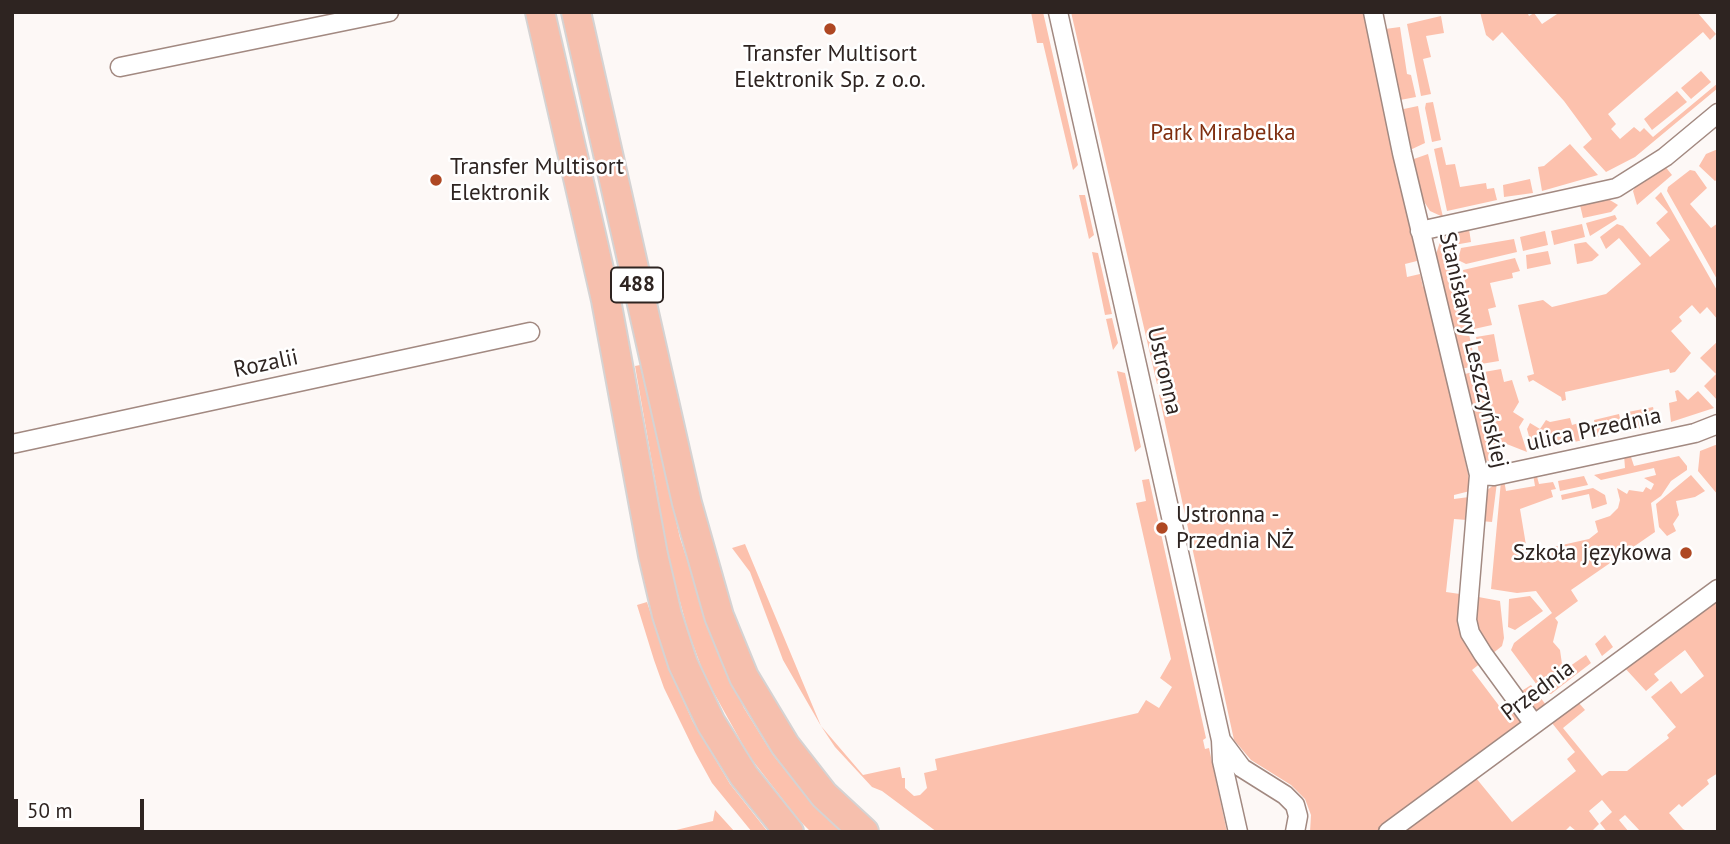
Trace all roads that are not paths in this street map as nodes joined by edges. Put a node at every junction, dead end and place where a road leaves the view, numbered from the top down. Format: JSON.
{"nodes":[{"id":1,"x":388,"y":12,"type":"edge"},
{"id":2,"x":540,"y":12,"type":"edge"},
{"id":3,"x":576,"y":12,"type":"edge"},
{"id":4,"x":1058,"y":12,"type":"edge"},
{"id":5,"x":1373,"y":12,"type":"edge"},
{"id":6,"x":120,"y":67,"type":"dead end"},
{"id":7,"x":1718,"y":113,"type":"edge"},
{"id":8,"x":1420,"y":231,"type":"junction"},
{"id":9,"x":530,"y":332,"type":"dead end"},
{"id":10,"x":1718,"y":425,"type":"edge"},
{"id":11,"x":12,"y":444,"type":"edge"},
{"id":12,"x":1479,"y":475,"type":"junction"},
{"id":13,"x":1718,"y":589,"type":"edge"},
{"id":14,"x":1534,"y":724,"type":"junction"},
{"id":15,"x":1222,"y":740,"type":"junction"},
{"id":16,"x":789,"y":832,"type":"edge"},
{"id":17,"x":864,"y":832,"type":"edge"},
{"id":18,"x":1238,"y":832,"type":"edge"},
{"id":19,"x":1295,"y":832,"type":"edge"},
{"id":20,"x":1388,"y":832,"type":"edge"}],
"edges":[{"from":1,"to":6,"type":"street"},
{"from":2,"to":16,"type":"main road","number":"488"},
{"from":3,"to":17,"type":"main road","number":"488"},
{"from":4,"to":15,"type":"street","name":"Ustronna"},
{"from":5,"to":8,"type":"street","name":"Stanisławy Leszczyńskiej"},
{"from":7,"to":8,"type":"street"},
{"from":8,"to":12,"type":"street","name":"Stanisławy Leszczyńskiej"},
{"from":9,"to":11,"type":"street","name":"Rozalii"},
{"from":10,"to":12,"type":"street","name":"ulica Przednia"},
{"from":12,"to":14,"type":"street","name":"Stanisławy Leszczyńskiej"},
{"from":13,"to":14,"type":"street","name":"Przednia"},
{"from":14,"to":20,"type":"street","name":"Przednia"},
{"from":15,"to":18,"type":"street","name":"Ustronna"},
{"from":15,"to":19,"type":"street","name":"Ustronna"}]}
